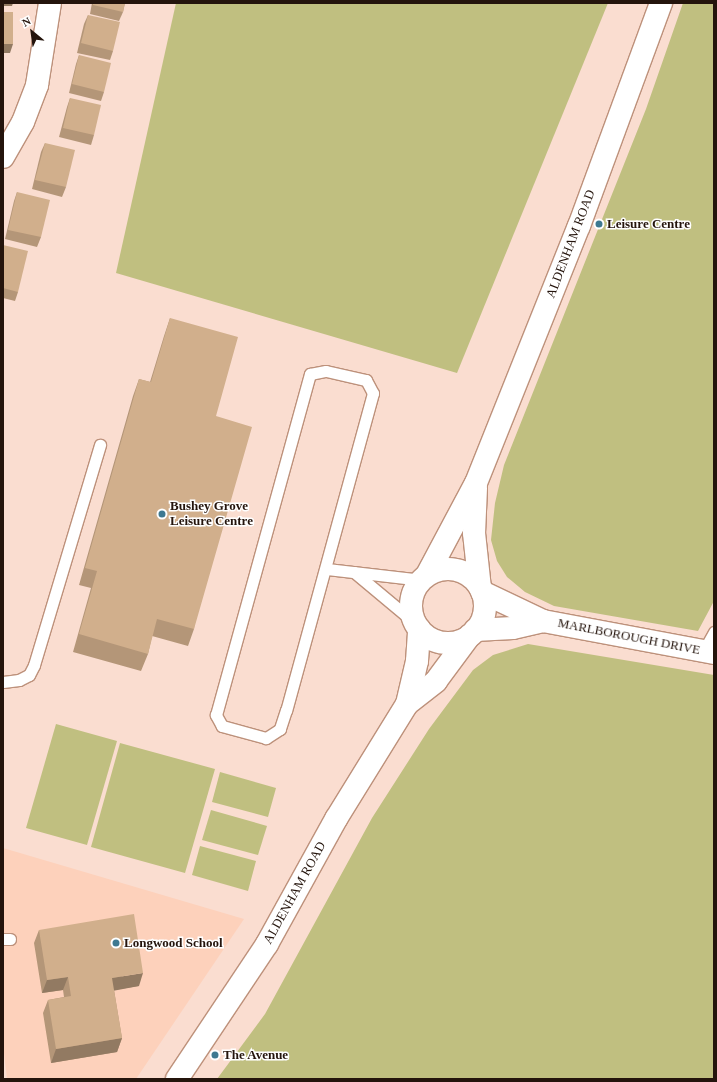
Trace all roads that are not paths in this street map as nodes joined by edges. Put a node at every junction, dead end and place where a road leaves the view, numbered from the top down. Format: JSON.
{"nodes":[{"id":1,"x":50,"y":3,"type":"edge"},
{"id":2,"x":661,"y":3,"type":"edge"},
{"id":3,"x":3,"y":157,"type":"edge"},
{"id":4,"x":100,"y":445,"type":"dead end"},
{"id":5,"x":476,"y":483,"type":"junction"},
{"id":6,"x":327,"y":569,"type":"junction"},
{"id":7,"x":354,"y":572,"type":"junction"},
{"id":8,"x":425,"y":577,"type":"junction"},
{"id":9,"x":481,"y":590,"type":"junction"},
{"id":10,"x":543,"y":621,"type":"junction"},
{"id":11,"x":417,"y":626,"type":"junction"},
{"id":12,"x":714,"y":632,"type":"edge"},
{"id":13,"x":472,"y":633,"type":"junction"},
{"id":14,"x":709,"y":652,"type":"edge"},
{"id":15,"x":3,"y":682,"type":"edge"},
{"id":16,"x":407,"y":704,"type":"junction"},
{"id":17,"x":177,"y":1079,"type":"edge"}],
"edges":[{"from":1,"to":3,"type":"main road"},
{"from":2,"to":5,"type":"main road","name":"ALDENHAM ROAD"},
{"from":4,"to":15,"type":"lane"},
{"from":5,"to":8,"type":"main road","name":"ALDENHAM ROAD"},
{"from":5,"to":9,"type":"main road","name":"ALDENHAM ROAD"},
{"from":6,"to":6,"type":"lane"},
{"from":6,"to":7,"type":"lane"},
{"from":7,"to":8,"type":"lane"},
{"from":7,"to":11,"type":"lane"},
{"from":8,"to":9,"type":"main road"},
{"from":8,"to":11,"type":"main road"},
{"from":9,"to":10,"type":"main road","name":"MARLBOROUGH DRIVE"},
{"from":9,"to":13,"type":"main road"},
{"from":10,"to":13,"type":"main road","name":"MARLBOROUGH DRIVE"},
{"from":10,"to":14,"type":"main road","name":"MARLBOROUGH DRIVE"},
{"from":11,"to":13,"type":"main road"},
{"from":11,"to":16,"type":"main road","name":"ALDENHAM ROAD"},
{"from":12,"to":14,"type":"lane"},
{"from":13,"to":16,"type":"main road","name":"ALDENHAM ROAD"},
{"from":16,"to":17,"type":"main road","name":"ALDENHAM ROAD"}]}
